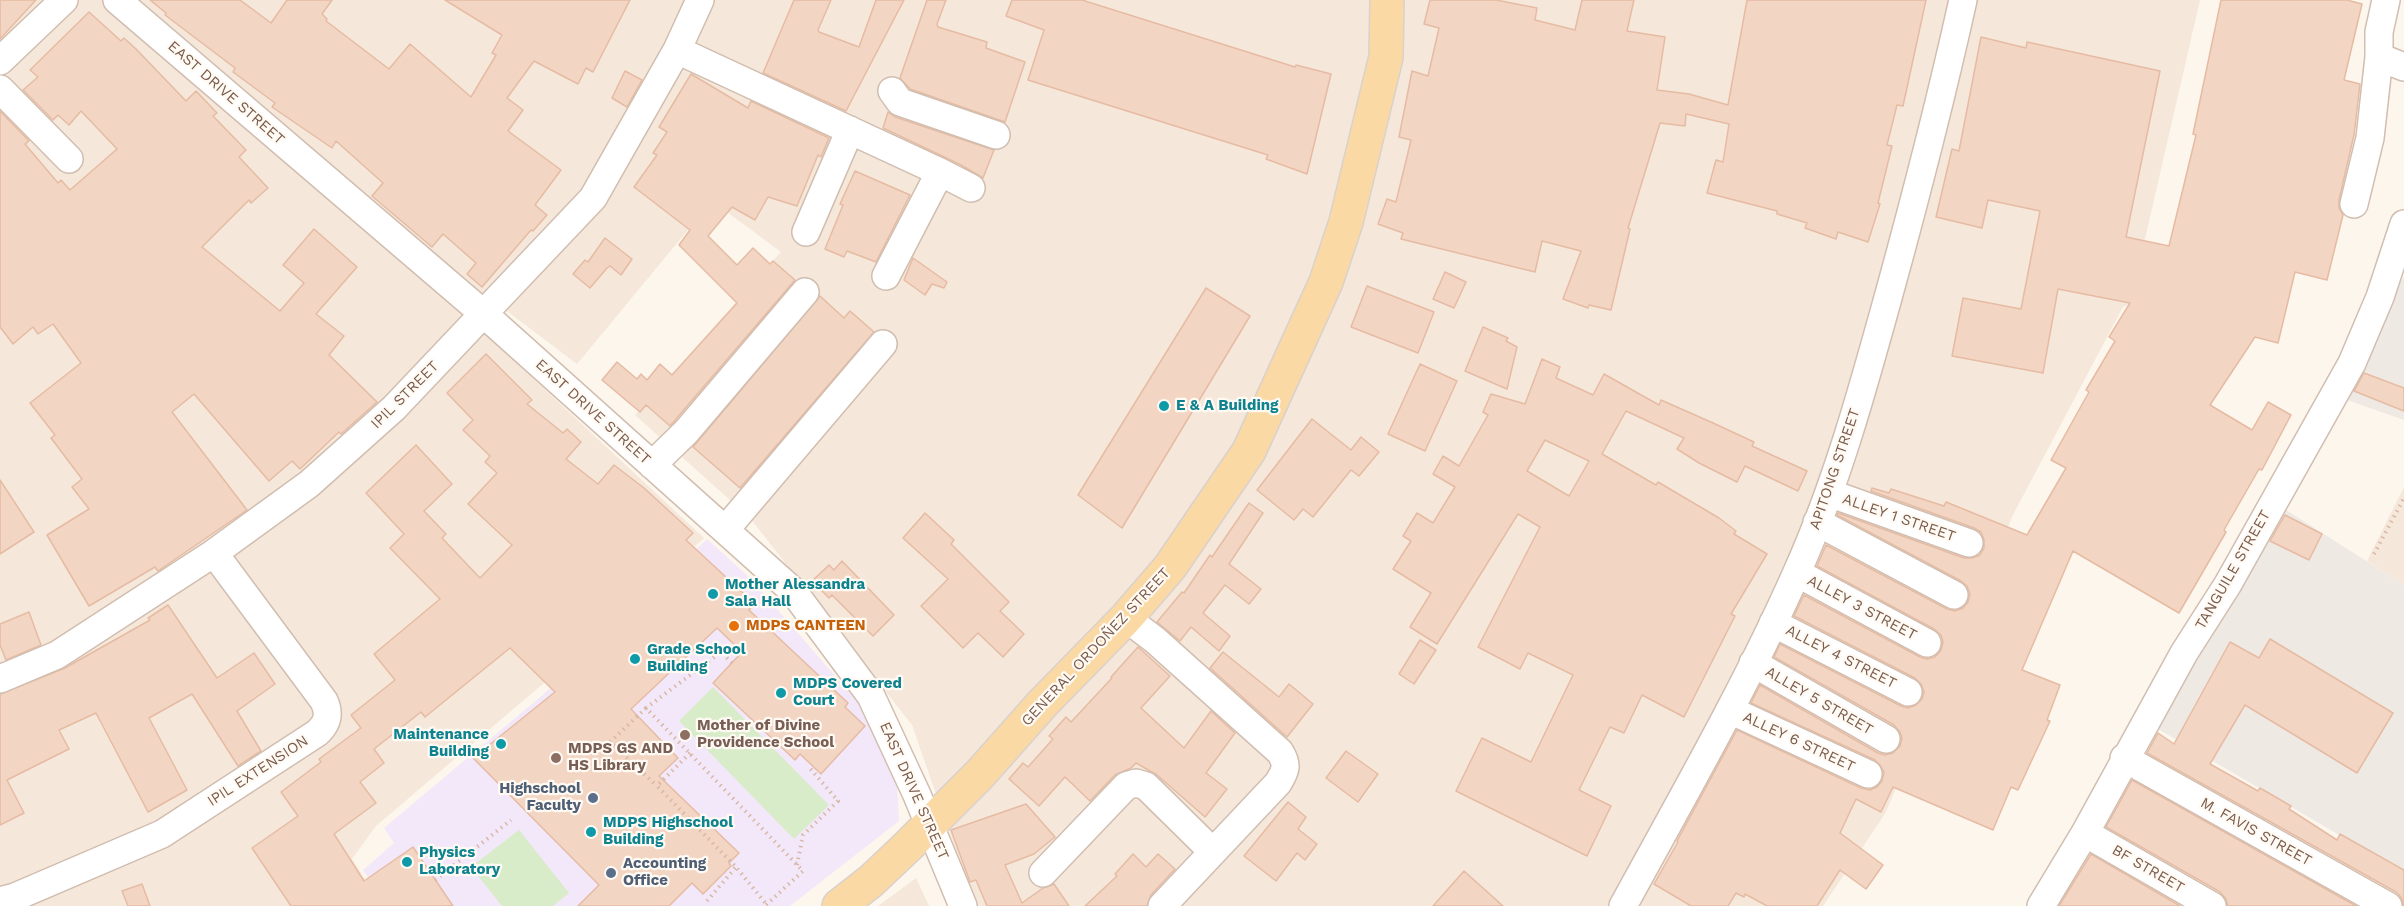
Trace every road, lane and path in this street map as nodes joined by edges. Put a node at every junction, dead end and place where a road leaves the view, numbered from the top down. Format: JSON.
{"nodes":[{"id":1,"x":64,"y":0,"type":"edge"},
{"id":2,"x":117,"y":0,"type":"edge"},
{"id":3,"x":700,"y":0,"type":"edge"},
{"id":4,"x":1387,"y":0,"type":"edge"},
{"id":5,"x":1963,"y":0,"type":"edge"},
{"id":6,"x":2386,"y":0,"type":"edge"},
{"id":7,"x":677,"y":50,"type":"junction"},
{"id":8,"x":2379,"y":57,"type":"junction"},
{"id":9,"x":0,"y":61,"type":"edge"},
{"id":10,"x":2404,"y":68,"type":"edge"},
{"id":11,"x":0,"y":89,"type":"edge"},
{"id":12,"x":892,"y":91,"type":"dead end"},
{"id":13,"x":850,"y":130,"type":"junction"},
{"id":14,"x":996,"y":135,"type":"dead end"},
{"id":15,"x":69,"y":159,"type":"dead end"},
{"id":16,"x":940,"y":172,"type":"junction"},
{"id":17,"x":970,"y":188,"type":"dead end"},
{"id":18,"x":2354,"y":204,"type":"dead end"},
{"id":19,"x":2404,"y":224,"type":"edge"},
{"id":20,"x":806,"y":231,"type":"dead end"},
{"id":21,"x":885,"y":276,"type":"dead end"},
{"id":22,"x":805,"y":292,"type":"dead end"},
{"id":23,"x":485,"y":315,"type":"junction"},
{"id":24,"x":883,"y":344,"type":"dead end"},
{"id":25,"x":652,"y":465,"type":"junction"},
{"id":26,"x":1829,"y":493,"type":"junction"},
{"id":27,"x":2404,"y":498,"type":"edge"},
{"id":28,"x":1818,"y":522,"type":"junction"},
{"id":29,"x":725,"y":530,"type":"junction"},
{"id":30,"x":1969,"y":543,"type":"dead end"},
{"id":31,"x":214,"y":553,"type":"junction"},
{"id":32,"x":2374,"y":554,"type":"dead end"},
{"id":33,"x":1797,"y":573,"type":"junction"},
{"id":34,"x":1954,"y":595,"type":"dead end"},
{"id":35,"x":1126,"y":618,"type":"junction"},
{"id":36,"x":1773,"y":623,"type":"junction"},
{"id":37,"x":1927,"y":643,"type":"dead end"},
{"id":38,"x":732,"y":663,"type":"dead end"},
{"id":39,"x":1753,"y":663,"type":"junction"},
{"id":40,"x":0,"y":679,"type":"edge"},
{"id":41,"x":1908,"y":692,"type":"dead end"},
{"id":42,"x":646,"y":708,"type":"junction"},
{"id":43,"x":1730,"y":710,"type":"junction"},
{"id":44,"x":1886,"y":739,"type":"dead end"},
{"id":45,"x":690,"y":753,"type":"junction"},
{"id":46,"x":2124,"y":758,"type":"junction"},
{"id":47,"x":809,"y":767,"type":"dead end"},
{"id":48,"x":1868,"y":774,"type":"dead end"},
{"id":49,"x":657,"y":786,"type":"junction"},
{"id":50,"x":511,"y":820,"type":"dead end"},
{"id":51,"x":930,"y":824,"type":"junction"},
{"id":52,"x":2085,"y":833,"type":"junction"},
{"id":53,"x":1213,"y":852,"type":"junction"},
{"id":54,"x":797,"y":865,"type":"junction"},
{"id":55,"x":736,"y":867,"type":"junction"},
{"id":56,"x":1043,"y":873,"type":"dead end"},
{"id":57,"x":435,"y":880,"type":"dead end"},
{"id":58,"x":0,"y":901,"type":"edge"},
{"id":59,"x":707,"y":901,"type":"dead end"},
{"id":60,"x":767,"y":905,"type":"edge"},
{"id":61,"x":2042,"y":905,"type":"edge"},
{"id":62,"x":839,"y":906,"type":"edge"},
{"id":63,"x":963,"y":906,"type":"edge"},
{"id":64,"x":1162,"y":906,"type":"edge"},
{"id":65,"x":1623,"y":906,"type":"edge"},
{"id":66,"x":2212,"y":906,"type":"edge"},
{"id":67,"x":2388,"y":906,"type":"edge"}],
"edges":[{"from":1,"to":9,"type":"street"},
{"from":2,"to":23,"type":"street","name":"EAST DRIVE STREET"},
{"from":3,"to":7,"type":"street","name":"IPIL STREET"},
{"from":4,"to":35,"type":"main road","name":"GENERAL ORDOÑEZ STREET"},
{"from":5,"to":26,"type":"street","name":"APITONG STREET"},
{"from":6,"to":8,"type":"street"},
{"from":7,"to":13,"type":"street"},
{"from":7,"to":23,"type":"street","name":"IPIL STREET"},
{"from":8,"to":10,"type":"street"},
{"from":8,"to":18,"type":"street"},
{"from":11,"to":15,"type":"street"},
{"from":12,"to":14,"type":"street"},
{"from":13,"to":16,"type":"street"},
{"from":13,"to":20,"type":"street"},
{"from":16,"to":17,"type":"street"},
{"from":16,"to":21,"type":"street"},
{"from":19,"to":46,"type":"street","name":"TANGUILE STREET"},
{"from":22,"to":25,"type":"street"},
{"from":23,"to":25,"type":"street","name":"EAST DRIVE STREET"},
{"from":23,"to":31,"type":"street","name":"IPIL STREET"},
{"from":24,"to":29,"type":"street"},
{"from":25,"to":29,"type":"street","name":"EAST DRIVE STREET"},
{"from":26,"to":28,"type":"street","name":"APITONG STREET"},
{"from":26,"to":30,"type":"street","name":"ALLEY 1 STREET"},
{"from":27,"to":32,"type":"path"},
{"from":28,"to":33,"type":"street","name":"APITONG STREET"},
{"from":28,"to":34,"type":"street"},
{"from":29,"to":51,"type":"street","name":"EAST DRIVE STREET"},
{"from":31,"to":40,"type":"street","name":"IPIL STREET"},
{"from":31,"to":58,"type":"street","name":"IPIL EXTENSION"},
{"from":33,"to":36,"type":"street","name":"APITONG STREET"},
{"from":33,"to":37,"type":"street","name":"ALLEY 3 STREET"},
{"from":35,"to":51,"type":"main road","name":"GENERAL ORDOÑEZ STREET"},
{"from":35,"to":53,"type":"street"},
{"from":36,"to":39,"type":"street","name":"APITONG STREET"},
{"from":36,"to":41,"type":"street","name":"ALLEY 4 STREET"},
{"from":38,"to":42,"type":"path"},
{"from":39,"to":43,"type":"street","name":"APITONG STREET"},
{"from":39,"to":44,"type":"street","name":"ALLEY 5 STREET"},
{"from":42,"to":45,"type":"path"},
{"from":42,"to":49,"type":"path"},
{"from":43,"to":48,"type":"street","name":"ALLEY 6 STREET"},
{"from":43,"to":65,"type":"street","name":"APITONG STREET"},
{"from":45,"to":49,"type":"path"},
{"from":45,"to":54,"type":"path"},
{"from":46,"to":52,"type":"street","name":"TANGUILE STREET"},
{"from":46,"to":67,"type":"street","name":"M. FAVIS STREET"},
{"from":47,"to":54,"type":"path"},
{"from":49,"to":55,"type":"path"},
{"from":50,"to":57,"type":"path"},
{"from":51,"to":62,"type":"main road","name":"GENERAL ORDOÑEZ STREET"},
{"from":51,"to":63,"type":"street","name":"EAST DRIVE STREET"},
{"from":52,"to":61,"type":"street","name":"TANGUILE STREET"},
{"from":52,"to":66,"type":"street","name":"BF STREET"},
{"from":53,"to":56,"type":"street"},
{"from":53,"to":64,"type":"street"},
{"from":54,"to":60,"type":"path"},
{"from":55,"to":59,"type":"path"},
{"from":55,"to":60,"type":"path"}]}
